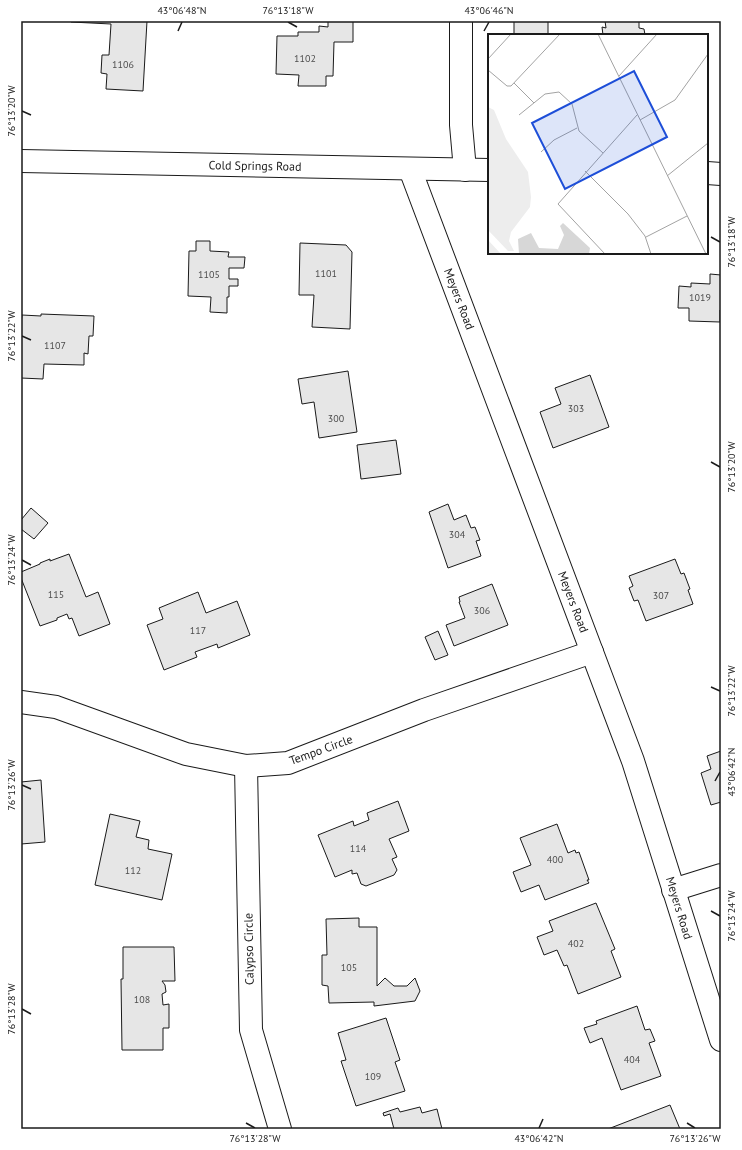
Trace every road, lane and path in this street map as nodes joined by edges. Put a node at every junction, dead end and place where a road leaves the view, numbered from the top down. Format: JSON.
{"nodes":[{"id":1,"x":461,"y":21,"type":"edge"},
{"id":2,"x":21,"y":161,"type":"edge"},
{"id":3,"x":410,"y":169,"type":"junction"},
{"id":4,"x":465,"y":170,"type":"junction"},
{"id":5,"x":488,"y":170,"type":"edge"},
{"id":6,"x":708,"y":173,"type":"edge"},
{"id":7,"x":721,"y":174,"type":"edge"},
{"id":8,"x":592,"y":652,"type":"junction"},
{"id":9,"x":21,"y":702,"type":"edge"},
{"id":10,"x":246,"y":766,"type":"junction"},
{"id":11,"x":721,"y":875,"type":"edge"},
{"id":12,"x":674,"y":890,"type":"junction"},
{"id":13,"x":721,"y":1040,"type":"edge"},
{"id":14,"x":280,"y":1129,"type":"edge"}],
"edges":[{"from":1,"to":4,"type":"street"},
{"from":2,"to":3,"type":"street","name":"Cold Springs Road"},
{"from":3,"to":4,"type":"street","name":"Cold Springs Road"},
{"from":3,"to":8,"type":"street","name":"Meyers Road"},
{"from":4,"to":5,"type":"street","name":"Cold Springs Road"},
{"from":6,"to":7,"type":"street"},
{"from":8,"to":10,"type":"street","name":"Tempo Circle"},
{"from":8,"to":12,"type":"street","name":"Meyers Road"},
{"from":9,"to":10,"type":"street","name":"Tempo Circle"},
{"from":10,"to":14,"type":"street","name":"Calypso Circle"},
{"from":11,"to":12,"type":"street"},
{"from":12,"to":13,"type":"street","name":"Meyers Road"}]}
